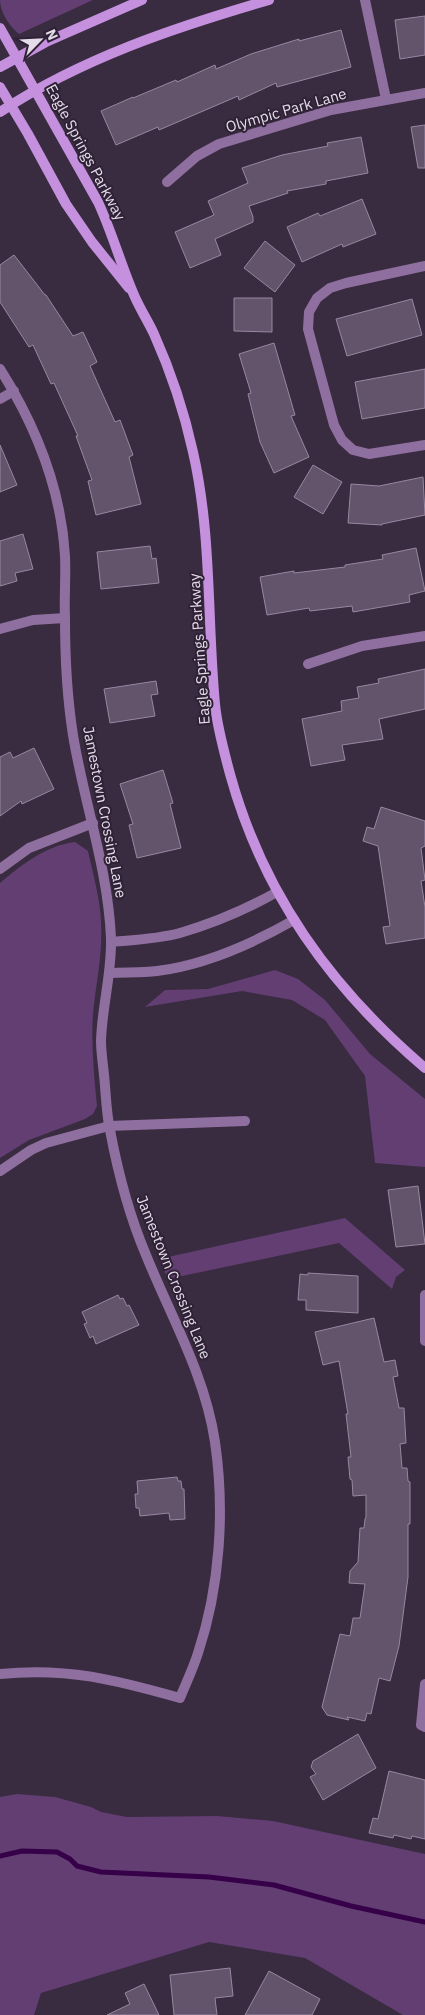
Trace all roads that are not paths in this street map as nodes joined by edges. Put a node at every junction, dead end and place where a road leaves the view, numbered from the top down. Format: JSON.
{"nodes":[{"id":1,"x":142,"y":0,"type":"edge"},
{"id":2,"x":269,"y":0,"type":"edge"},
{"id":3,"x":365,"y":0,"type":"edge"},
{"id":4,"x":0,"y":28,"type":"edge"},
{"id":5,"x":17,"y":57,"type":"junction"},
{"id":6,"x":0,"y":67,"type":"edge"},
{"id":7,"x":0,"y":88,"type":"edge"},
{"id":8,"x":36,"y":90,"type":"junction"},
{"id":9,"x":425,"y":93,"type":"edge"},
{"id":10,"x":386,"y":99,"type":"junction"},
{"id":11,"x":10,"y":105,"type":"junction"},
{"id":12,"x":0,"y":112,"type":"edge"},
{"id":13,"x":167,"y":182,"type":"dead end"},
{"id":14,"x":425,"y":266,"type":"edge"},
{"id":15,"x":134,"y":295,"type":"junction"},
{"id":16,"x":0,"y":370,"type":"edge"},
{"id":17,"x":14,"y":391,"type":"junction"},
{"id":18,"x":0,"y":399,"type":"edge"},
{"id":19,"x":425,"y":445,"type":"edge"},
{"id":20,"x":65,"y":618,"type":"junction"},
{"id":21,"x":0,"y":629,"type":"edge"},
{"id":22,"x":425,"y":636,"type":"edge"},
{"id":23,"x":308,"y":664,"type":"dead end"},
{"id":24,"x":92,"y":823,"type":"junction"},
{"id":25,"x":0,"y":869,"type":"edge"},
{"id":26,"x":277,"y":892,"type":"junction"},
{"id":27,"x":294,"y":920,"type":"junction"},
{"id":28,"x":111,"y":942,"type":"junction"},
{"id":29,"x":110,"y":973,"type":"junction"},
{"id":30,"x":425,"y":1068,"type":"edge"},
{"id":31,"x":245,"y":1121,"type":"dead end"},
{"id":32,"x":109,"y":1126,"type":"junction"},
{"id":33,"x":0,"y":1171,"type":"edge"},
{"id":34,"x":424,"y":1296,"type":"edge"},
{"id":35,"x":425,"y":1341,"type":"edge"},
{"id":36,"x":0,"y":1674,"type":"edge"},
{"id":37,"x":425,"y":1684,"type":"edge"},
{"id":38,"x":423,"y":1726,"type":"edge"}],
"edges":[{"from":1,"to":5,"type":"street"},
{"from":2,"to":8,"type":"street"},
{"from":3,"to":10,"type":"street"},
{"from":4,"to":5,"type":"street","name":"Eagle Springs Parkway"},
{"from":5,"to":6,"type":"street"},
{"from":5,"to":8,"type":"street","name":"Eagle Springs Parkway"},
{"from":7,"to":11,"type":"street","name":"Eagle Springs Parkway"},
{"from":8,"to":11,"type":"street"},
{"from":8,"to":15,"type":"street","name":"Eagle Springs Parkway"},
{"from":9,"to":10,"type":"street","name":"Olympic Park Lane"},
{"from":10,"to":13,"type":"street","name":"Olympic Park Lane"},
{"from":11,"to":12,"type":"street"},
{"from":11,"to":15,"type":"street","name":"Eagle Springs Parkway"},
{"from":14,"to":19,"type":"street"},
{"from":15,"to":26,"type":"street","name":"Eagle Springs Parkway"},
{"from":16,"to":17,"type":"street","name":"Jamestown Crossing Lane"},
{"from":17,"to":18,"type":"street"},
{"from":17,"to":20,"type":"street","name":"Jamestown Crossing Lane"},
{"from":20,"to":21,"type":"street"},
{"from":20,"to":24,"type":"street","name":"Jamestown Crossing Lane"},
{"from":22,"to":23,"type":"street"},
{"from":24,"to":25,"type":"street"},
{"from":24,"to":28,"type":"street","name":"Jamestown Crossing Lane"},
{"from":26,"to":27,"type":"street","name":"Eagle Springs Parkway"},
{"from":26,"to":28,"type":"street"},
{"from":27,"to":29,"type":"street"},
{"from":27,"to":30,"type":"street","name":"Eagle Springs Parkway"},
{"from":28,"to":29,"type":"street","name":"Jamestown Crossing Lane"},
{"from":29,"to":32,"type":"street","name":"Jamestown Crossing Lane"},
{"from":31,"to":32,"type":"street"},
{"from":32,"to":33,"type":"street"},
{"from":32,"to":36,"type":"street","name":"Jamestown Crossing Lane"},
{"from":34,"to":35,"type":"street"},
{"from":37,"to":38,"type":"street"}]}
